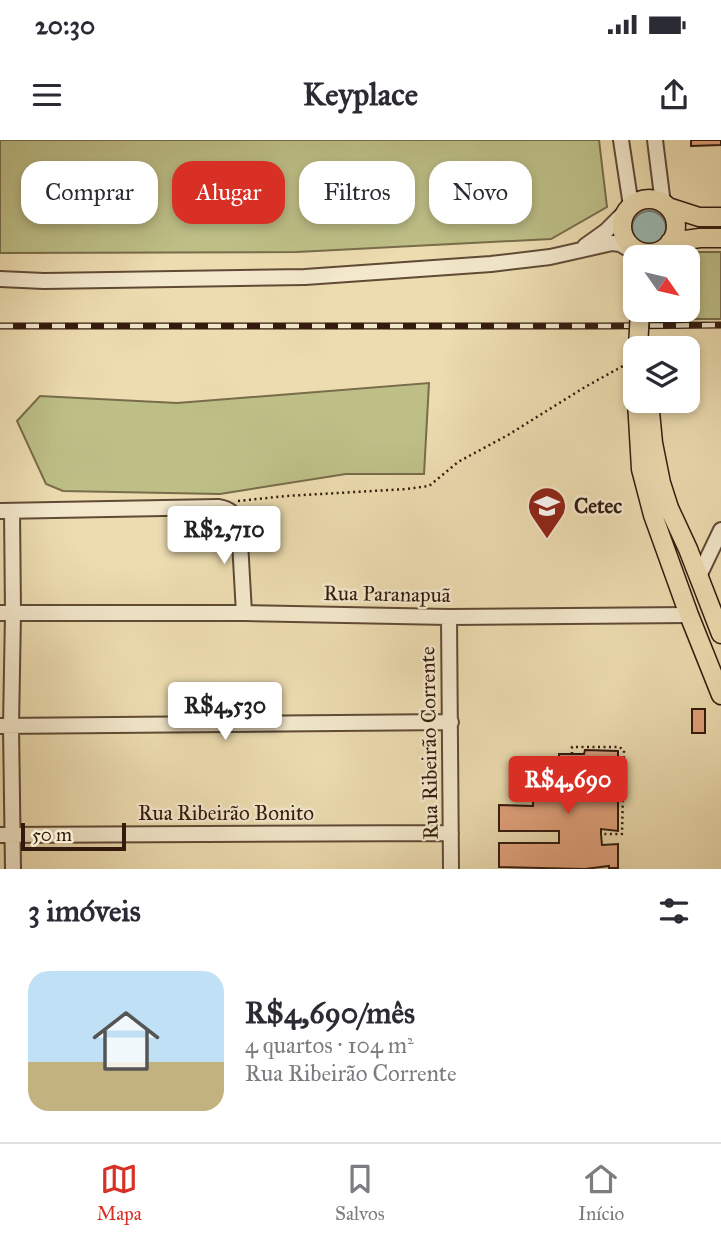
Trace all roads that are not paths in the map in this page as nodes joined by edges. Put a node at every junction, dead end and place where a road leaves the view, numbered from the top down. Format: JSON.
{"nodes":[{"id":1,"x":621,"y":140,"type":"edge"},
{"id":2,"x":655,"y":140,"type":"edge"},
{"id":3,"x":631,"y":206,"type":"junction"},
{"id":4,"x":666,"y":206,"type":"junction"},
{"id":5,"x":721,"y":217,"type":"edge"},
{"id":6,"x":721,"y":238,"type":"edge"},
{"id":7,"x":628,"y":245,"type":"edge"},
{"id":8,"x":666,"y":245,"type":"edge"},
{"id":9,"x":678,"y":245,"type":"edge"},
{"id":10,"x":623,"y":246,"type":"edge"},
{"id":11,"x":579,"y":250,"type":"junction"},
{"id":12,"x":0,"y":279,"type":"edge"},
{"id":13,"x":638,"y":413,"type":"edge"},
{"id":14,"x":650,"y":413,"type":"edge"},
{"id":15,"x":6,"y":511,"type":"edge"},
{"id":16,"x":719,"y":534,"type":"edge"},
{"id":17,"x":688,"y":549,"type":"junction"},
{"id":18,"x":698,"y":578,"type":"junction"},
{"id":19,"x":6,"y":613,"type":"edge"},
{"id":20,"x":244,"y":613,"type":"junction"},
{"id":21,"x":689,"y":614,"type":"junction"},
{"id":22,"x":449,"y":617,"type":"junction"},
{"id":23,"x":721,"y":634,"type":"edge"},
{"id":24,"x":721,"y":695,"type":"edge"},
{"id":25,"x":451,"y":722,"type":"junction"},
{"id":26,"x":5,"y":726,"type":"edge"},
{"id":27,"x":451,"y":833,"type":"junction"},
{"id":28,"x":7,"y":835,"type":"edge"},
{"id":29,"x":13,"y":869,"type":"edge"},
{"id":30,"x":451,"y":869,"type":"edge"}],
"edges":[{"from":1,"to":3,"type":"street"},
{"from":2,"to":4,"type":"street"},
{"from":3,"to":4,"type":"main road"},
{"from":3,"to":7,"type":"main road"},
{"from":3,"to":11,"type":"street"},
{"from":4,"to":5,"type":"main road"},
{"from":4,"to":8,"type":"main road"},
{"from":6,"to":9,"type":"main road"},
{"from":10,"to":11,"type":"street"},
{"from":11,"to":12,"type":"street"},
{"from":13,"to":21,"type":"main road"},
{"from":14,"to":17,"type":"main road"},
{"from":15,"to":19,"type":"street"},
{"from":15,"to":20,"type":"street"},
{"from":16,"to":17,"type":"street"},
{"from":16,"to":18,"type":"street"},
{"from":17,"to":18,"type":"main road"},
{"from":18,"to":23,"type":"main road"},
{"from":19,"to":20,"type":"street","name":"Rua Paranapuã"},
{"from":19,"to":26,"type":"street"},
{"from":20,"to":22,"type":"street","name":"Rua Paranapuã"},
{"from":21,"to":22,"type":"street","name":"Rua Paranapuã"},
{"from":21,"to":24,"type":"main road"},
{"from":22,"to":25,"type":"street","name":"Rua Ribeirão Corrente"},
{"from":25,"to":26,"type":"street"},
{"from":25,"to":27,"type":"street","name":"Rua Ribeirão Corrente"},
{"from":26,"to":28,"type":"street"},
{"from":27,"to":28,"type":"street","name":"Rua Ribeirão Bonito"},
{"from":27,"to":30,"type":"street","name":"Rua Ribeirão Corrente"},
{"from":28,"to":29,"type":"street"}]}
